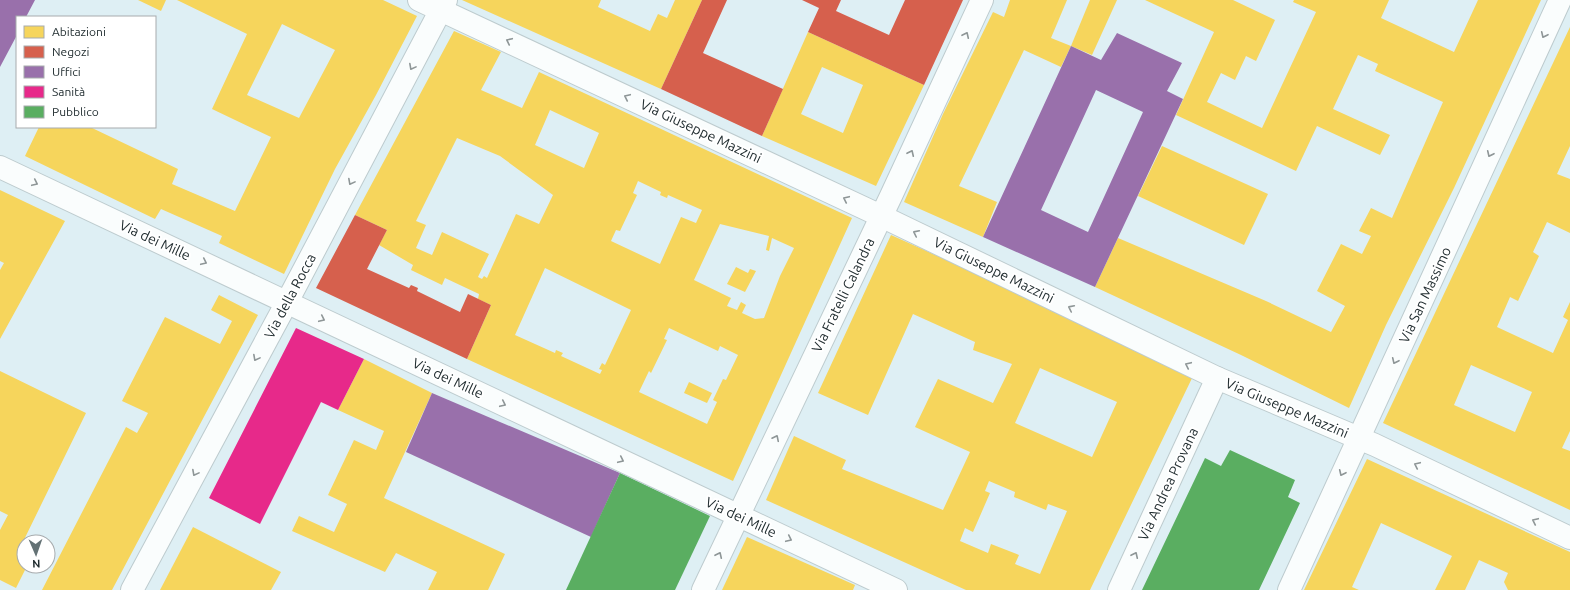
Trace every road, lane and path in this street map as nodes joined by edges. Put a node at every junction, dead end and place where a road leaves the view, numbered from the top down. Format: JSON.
{"nodes":[{"id":1,"x":419,"y":0,"type":"edge"},
{"id":2,"x":982,"y":0,"type":"edge"},
{"id":3,"x":1560,"y":0,"type":"edge"},
{"id":4,"x":444,"y":5,"type":"edge"},
{"id":5,"x":0,"y":167,"type":"edge"},
{"id":6,"x":881,"y":216,"type":"junction"},
{"id":7,"x":287,"y":302,"type":"junction"},
{"id":8,"x":1217,"y":378,"type":"junction"},
{"id":9,"x":1359,"y":438,"type":"junction"},
{"id":10,"x":738,"y":515,"type":"junction"},
{"id":11,"x":1570,"y":538,"type":"edge"},
{"id":12,"x":132,"y":590,"type":"edge"},
{"id":13,"x":703,"y":590,"type":"edge"},
{"id":14,"x":896,"y":590,"type":"edge"},
{"id":15,"x":1119,"y":590,"type":"edge"},
{"id":16,"x":1289,"y":590,"type":"edge"}],
"edges":[{"from":1,"to":4,"type":"street","name":"Via Giuseppe Mazzini"},
{"from":6,"to":2,"type":"street","name":"Via Fratelli Calandra","one_way":true},
{"from":3,"to":9,"type":"street","name":"Via San Massimo","one_way":true},
{"from":6,"to":4,"type":"street","name":"Via Giuseppe Mazzini","one_way":true},
{"from":4,"to":7,"type":"street","name":"Via della Rocca","one_way":true},
{"from":5,"to":7,"type":"street","name":"Via dei Mille","one_way":true},
{"from":8,"to":6,"type":"street","name":"Via Giuseppe Mazzini","one_way":true},
{"from":10,"to":6,"type":"street","name":"Via Fratelli Calandra","one_way":true},
{"from":7,"to":10,"type":"street","name":"Via dei Mille","one_way":true},
{"from":7,"to":12,"type":"street","name":"Via della Rocca","one_way":true},
{"from":8,"to":9,"type":"street","name":"Via Giuseppe Mazzini"},
{"from":15,"to":8,"type":"street","name":"Via Andrea Provana","one_way":true},
{"from":11,"to":9,"type":"street","name":"Via Giuseppe Mazzini","one_way":true},
{"from":9,"to":16,"type":"street","name":"Via San Massimo","one_way":true},
{"from":13,"to":10,"type":"street","name":"Via Fratelli Calandra","one_way":true},
{"from":10,"to":14,"type":"street","name":"Via dei Mille","one_way":true}]}
